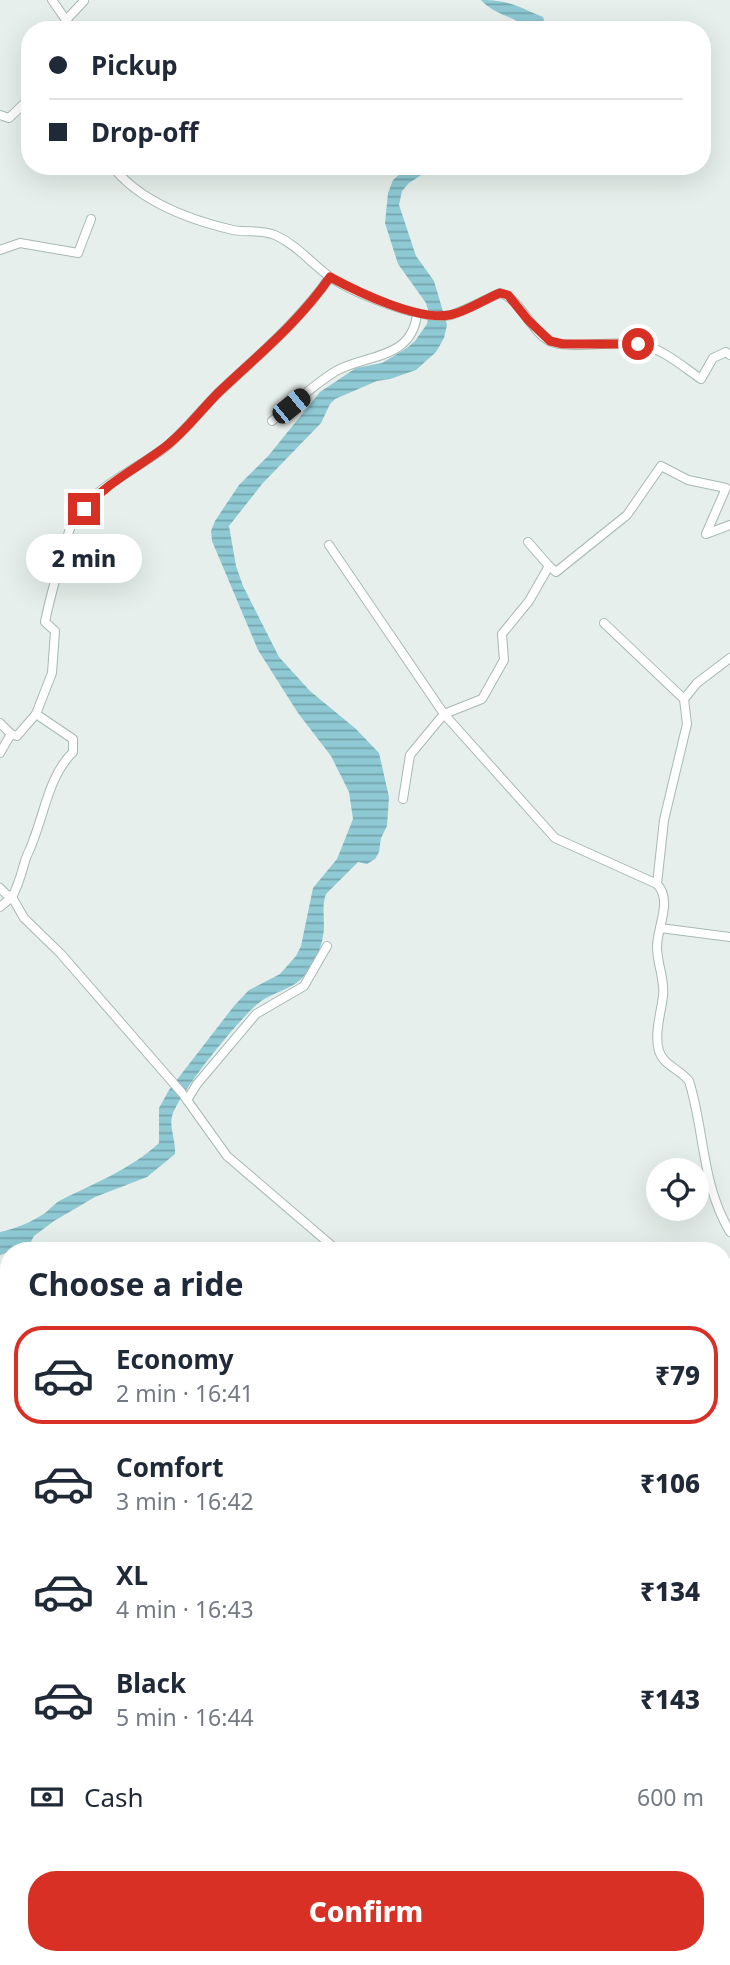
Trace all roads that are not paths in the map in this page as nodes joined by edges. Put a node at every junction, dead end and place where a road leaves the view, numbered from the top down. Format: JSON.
{"nodes":[{"id":1,"x":52,"y":0,"type":"edge"},
{"id":2,"x":84,"y":1,"type":"edge"},
{"id":3,"x":66,"y":20,"type":"joint"},
{"id":4,"x":21,"y":107,"type":"edge"},
{"id":5,"x":0,"y":115,"type":"edge"},
{"id":6,"x":121,"y":175,"type":"edge"},
{"id":7,"x":91,"y":219,"type":"dead end"},
{"id":8,"x":0,"y":250,"type":"edge"},
{"id":9,"x":330,"y":277,"type":"junction"},
{"id":10,"x":420,"y":313,"type":"junction"},
{"id":11,"x":730,"y":355,"type":"edge"},
{"id":12,"x":272,"y":421,"type":"dead end"},
{"id":13,"x":730,"y":525,"type":"edge"},
{"id":14,"x":528,"y":542,"type":"dead end"},
{"id":15,"x":329,"y":545,"type":"dead end"},
{"id":16,"x":549,"y":566,"type":"junction"},
{"id":17,"x":604,"y":624,"type":"dead end"},
{"id":18,"x":730,"y":658,"type":"edge"},
{"id":19,"x":684,"y":699,"type":"junction"},
{"id":20,"x":36,"y":714,"type":"junction"},
{"id":21,"x":444,"y":714,"type":"junction"},
{"id":22,"x":0,"y":723,"type":"edge"},
{"id":23,"x":11,"y":734,"type":"junction"},
{"id":24,"x":0,"y":752,"type":"edge"},
{"id":25,"x":403,"y":799,"type":"dead end"},
{"id":26,"x":657,"y":884,"type":"junction"},
{"id":27,"x":0,"y":888,"type":"edge"},
{"id":28,"x":12,"y":897,"type":"junction"},
{"id":29,"x":0,"y":907,"type":"edge"},
{"id":30,"x":660,"y":928,"type":"junction"},
{"id":31,"x":730,"y":937,"type":"edge"},
{"id":32,"x":327,"y":946,"type":"dead end"},
{"id":33,"x":187,"y":1100,"type":"junction"},
{"id":34,"x":730,"y":1232,"type":"edge"},
{"id":35,"x":327,"y":1242,"type":"edge"}],
"edges":[{"from":1,"to":3,"type":"street"},
{"from":2,"to":3,"type":"street"},
{"from":4,"to":5,"type":"street"},
{"from":6,"to":9,"type":"street"},
{"from":7,"to":8,"type":"street"},
{"from":9,"to":10,"type":"street"},
{"from":9,"to":20,"type":"street"},
{"from":10,"to":11,"type":"street"},
{"from":10,"to":12,"type":"street"},
{"from":13,"to":16,"type":"street"},
{"from":14,"to":16,"type":"street"},
{"from":15,"to":21,"type":"street"},
{"from":16,"to":21,"type":"street"},
{"from":17,"to":19,"type":"street"},
{"from":18,"to":19,"type":"street"},
{"from":19,"to":26,"type":"street"},
{"from":20,"to":23,"type":"street"},
{"from":20,"to":28,"type":"street"},
{"from":21,"to":25,"type":"street"},
{"from":21,"to":26,"type":"street"},
{"from":22,"to":23,"type":"street"},
{"from":23,"to":24,"type":"street"},
{"from":26,"to":30,"type":"street"},
{"from":27,"to":28,"type":"street"},
{"from":28,"to":29,"type":"street"},
{"from":28,"to":33,"type":"street"},
{"from":30,"to":31,"type":"street"},
{"from":30,"to":34,"type":"street"},
{"from":32,"to":33,"type":"street"},
{"from":33,"to":35,"type":"street"}]}
